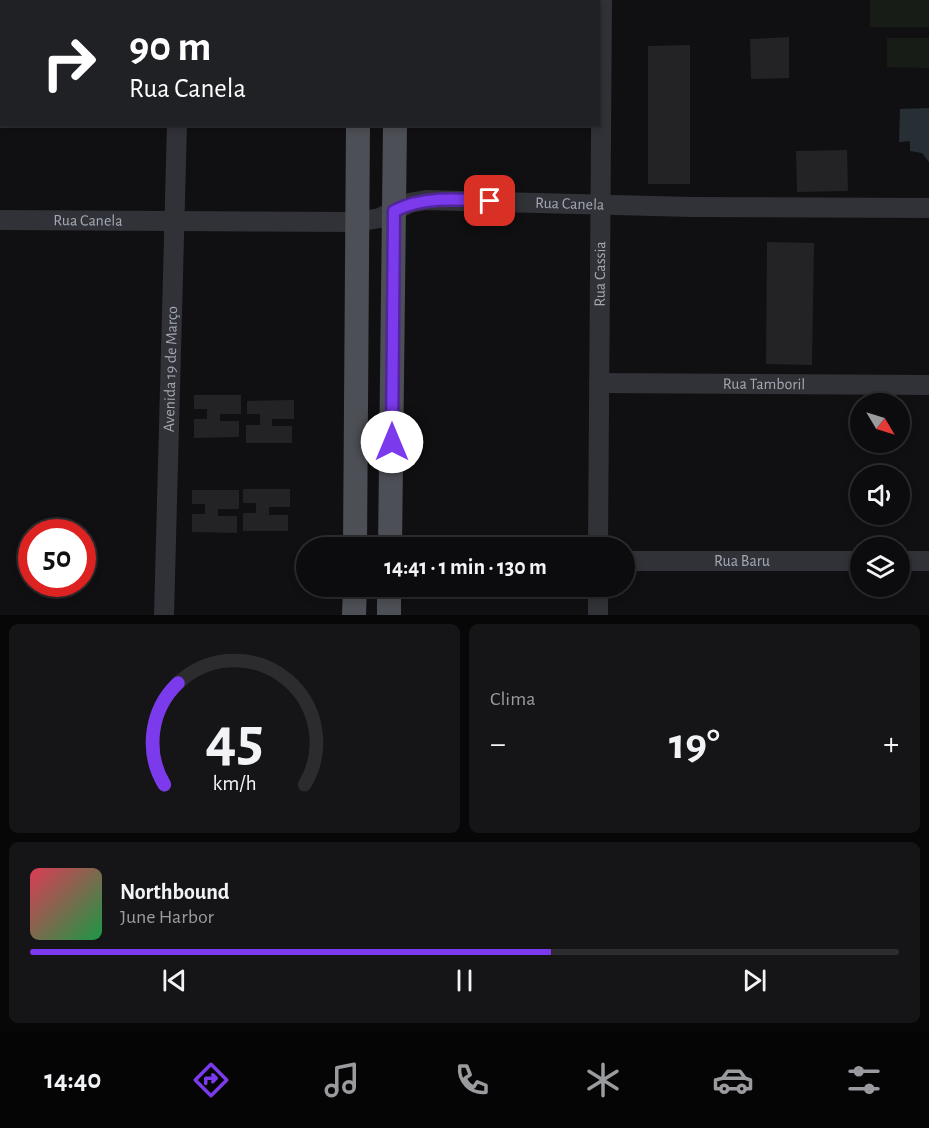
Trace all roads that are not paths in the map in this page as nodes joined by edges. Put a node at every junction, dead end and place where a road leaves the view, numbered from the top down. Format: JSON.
{"nodes":[{"id":1,"x":602,"y":0,"type":"edge"},
{"id":2,"x":177,"y":126,"type":"edge"},
{"id":3,"x":358,"y":126,"type":"edge"},
{"id":4,"x":395,"y":126,"type":"edge"},
{"id":5,"x":601,"y":206,"type":"junction"},
{"id":6,"x":929,"y":208,"type":"edge"},
{"id":7,"x":394,"y":211,"type":"junction"},
{"id":8,"x":173,"y":219,"type":"junction"},
{"id":9,"x":0,"y":220,"type":"edge"},
{"id":10,"x":356,"y":222,"type":"junction"},
{"id":11,"x":599,"y":383,"type":"junction"},
{"id":12,"x":929,"y":385,"type":"edge"},
{"id":13,"x":355,"y":537,"type":"edge"},
{"id":14,"x":390,"y":537,"type":"edge"},
{"id":15,"x":598,"y":537,"type":"edge"},
{"id":16,"x":635,"y":561,"type":"edge"},
{"id":17,"x":850,"y":561,"type":"edge"},
{"id":18,"x":910,"y":561,"type":"edge"},
{"id":19,"x":929,"y":561,"type":"edge"},
{"id":20,"x":355,"y":597,"type":"edge"},
{"id":21,"x":389,"y":597,"type":"edge"},
{"id":22,"x":598,"y":597,"type":"edge"},
{"id":23,"x":164,"y":615,"type":"edge"},
{"id":24,"x":354,"y":615,"type":"edge"},
{"id":25,"x":389,"y":615,"type":"edge"},
{"id":26,"x":598,"y":615,"type":"edge"}],
"edges":[{"from":1,"to":5,"type":"street","name":"Rua Cassia"},
{"from":2,"to":8,"type":"street","name":"Avenida 19 de Março"},
{"from":3,"to":10,"type":"main road"},
{"from":4,"to":7,"type":"main road"},
{"from":5,"to":6,"type":"street","name":"Rua Canela"},
{"from":5,"to":7,"type":"street","name":"Rua Canela"},
{"from":5,"to":11,"type":"street","name":"Rua Cassia"},
{"from":7,"to":10,"type":"street","name":"Rua Canela"},
{"from":7,"to":14,"type":"main road"},
{"from":8,"to":9,"type":"street","name":"Rua Canela"},
{"from":8,"to":10,"type":"street","name":"Rua Canela"},
{"from":8,"to":23,"type":"street","name":"Avenida 19 de Março"},
{"from":10,"to":13,"type":"main road"},
{"from":11,"to":12,"type":"street","name":"Rua Tamboril"},
{"from":11,"to":15,"type":"street","name":"Rua Cassia"},
{"from":16,"to":17,"type":"street","name":"Rua Baru"},
{"from":18,"to":19,"type":"street"},
{"from":20,"to":24,"type":"main road"},
{"from":21,"to":25,"type":"main road"},
{"from":22,"to":26,"type":"street"}]}
